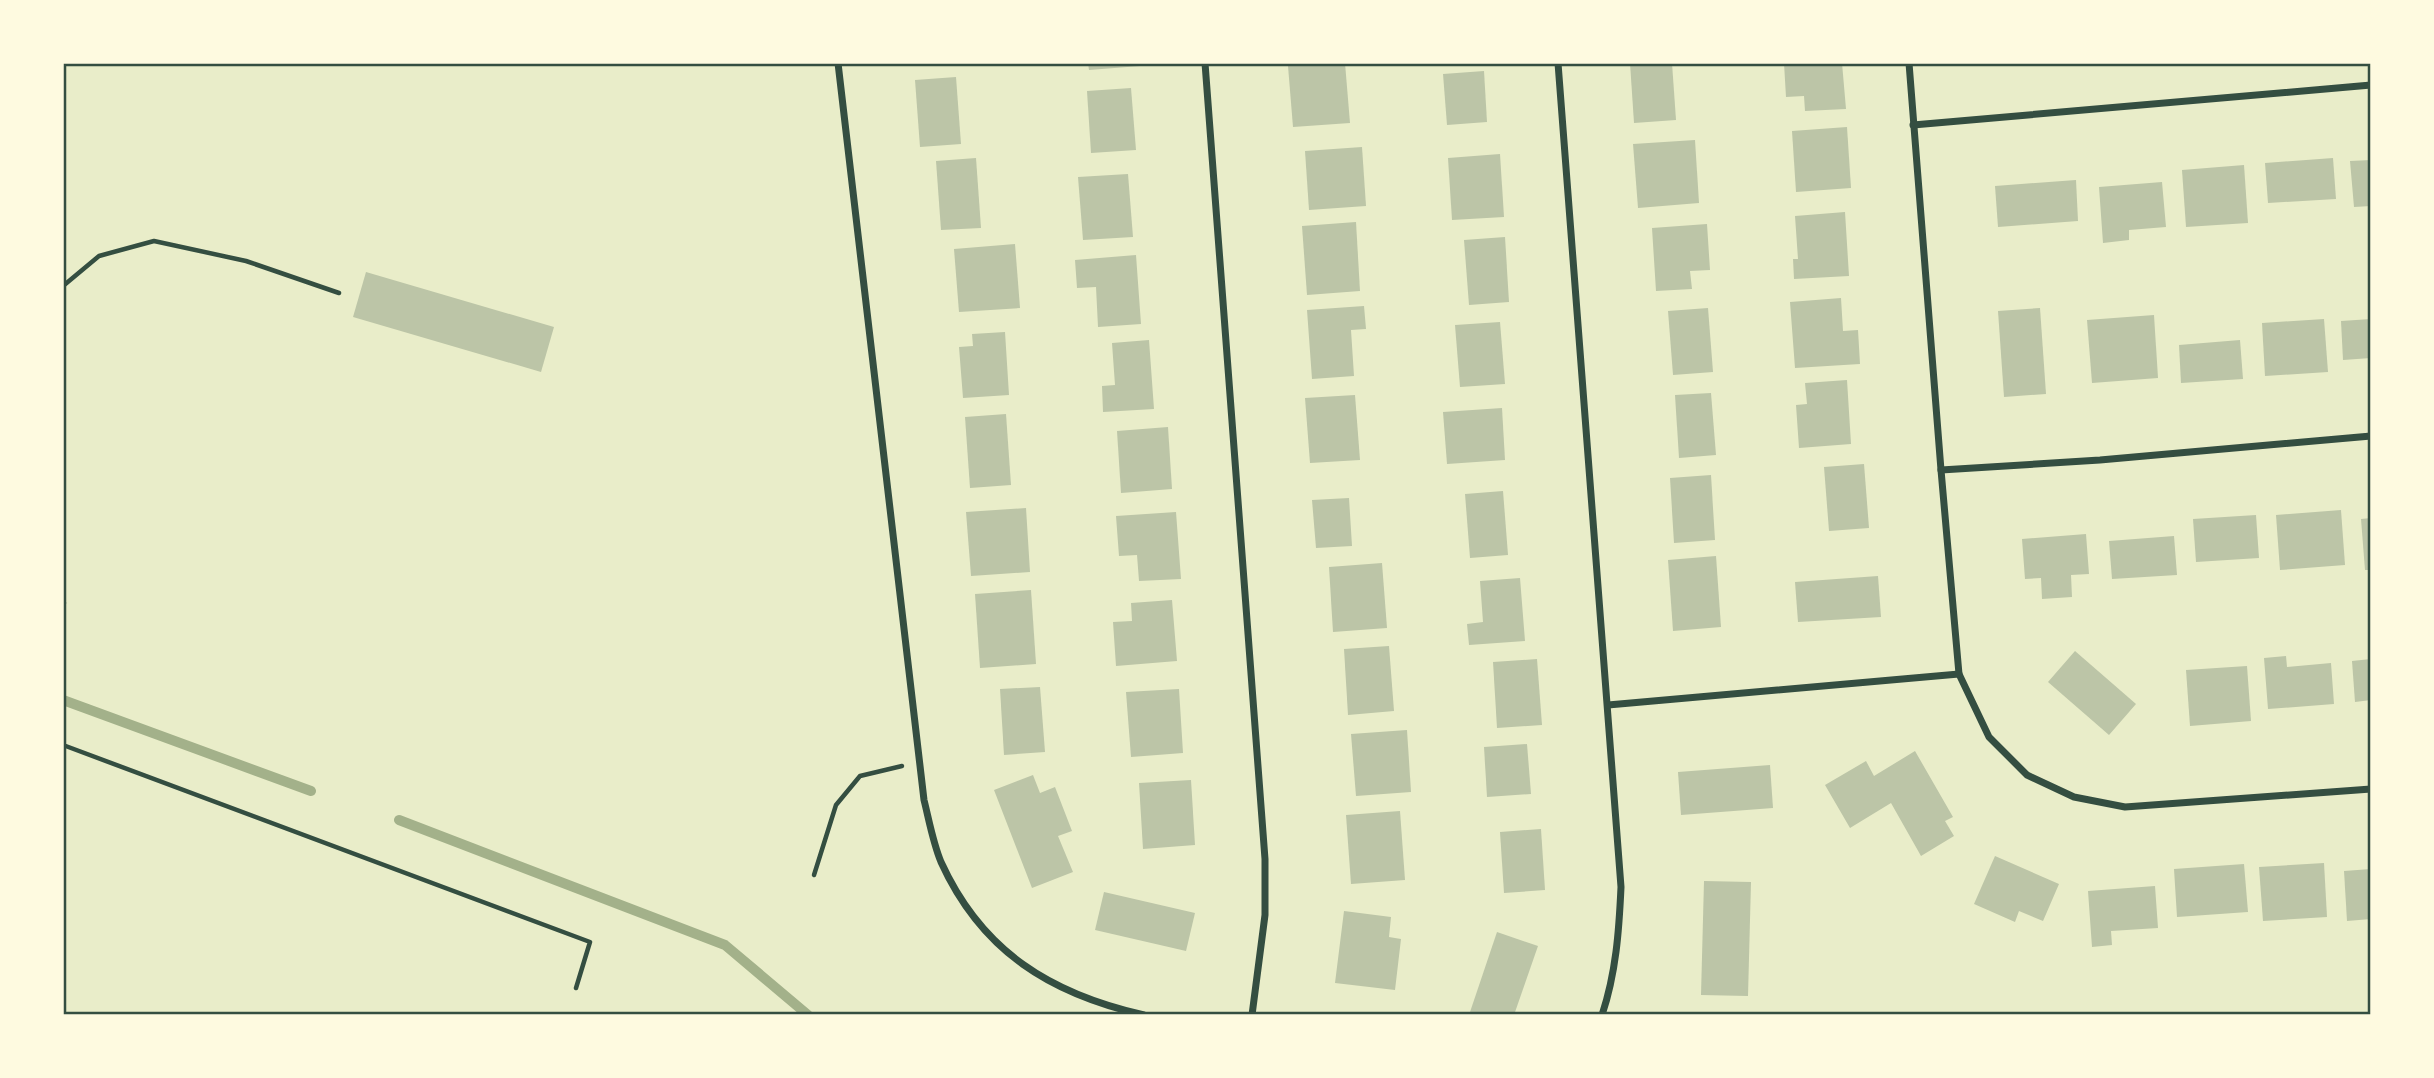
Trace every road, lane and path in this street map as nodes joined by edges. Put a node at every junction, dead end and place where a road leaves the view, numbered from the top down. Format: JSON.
{"nodes":[{"id":1,"x":838,"y":63,"type":"edge"},
{"id":2,"x":1205,"y":63,"type":"edge"},
{"id":3,"x":1558,"y":63,"type":"edge"},
{"id":4,"x":1909,"y":63,"type":"edge"},
{"id":5,"x":2371,"y":85,"type":"edge"},
{"id":6,"x":1913,"y":125,"type":"junction"},
{"id":7,"x":63,"y":286,"type":"edge"},
{"id":8,"x":339,"y":293,"type":"dead end"},
{"id":9,"x":2371,"y":436,"type":"edge"},
{"id":10,"x":1941,"y":470,"type":"junction"},
{"id":11,"x":1959,"y":674,"type":"junction"},
{"id":12,"x":1608,"y":705,"type":"junction"},
{"id":13,"x":63,"y":745,"type":"edge"},
{"id":14,"x":920,"y":761,"type":"junction"},
{"id":15,"x":2371,"y":789,"type":"edge"},
{"id":16,"x":814,"y":875,"type":"dead end"},
{"id":17,"x":576,"y":988,"type":"dead end"},
{"id":18,"x":1144,"y":1015,"type":"edge"},
{"id":19,"x":1252,"y":1015,"type":"edge"},
{"id":20,"x":1602,"y":1015,"type":"edge"}],
"edges":[{"from":1,"to":14,"type":"street"},
{"from":2,"to":19,"type":"street"},
{"from":3,"to":12,"type":"street"},
{"from":4,"to":6,"type":"street"},
{"from":5,"to":6,"type":"street"},
{"from":6,"to":10,"type":"street"},
{"from":7,"to":8,"type":"path"},
{"from":9,"to":10,"type":"street"},
{"from":10,"to":11,"type":"street"},
{"from":11,"to":12,"type":"street"},
{"from":11,"to":15,"type":"street"},
{"from":12,"to":20,"type":"street"},
{"from":13,"to":17,"type":"path"},
{"from":14,"to":16,"type":"path"},
{"from":14,"to":18,"type":"street"}]}
